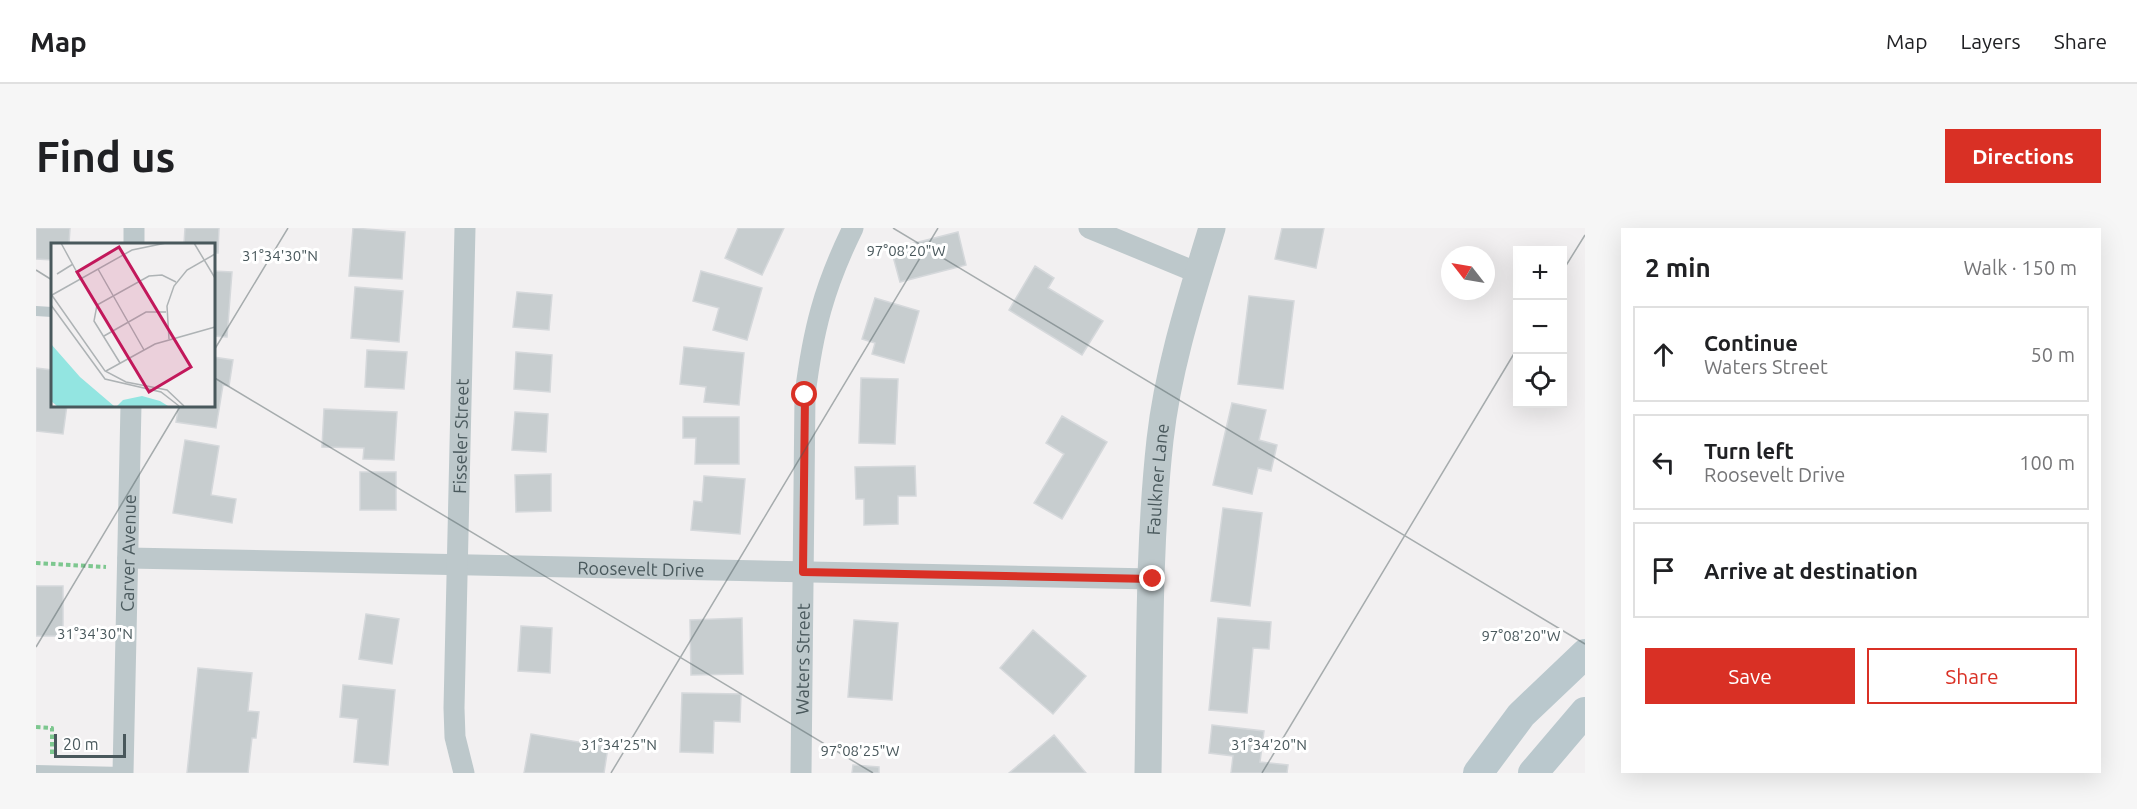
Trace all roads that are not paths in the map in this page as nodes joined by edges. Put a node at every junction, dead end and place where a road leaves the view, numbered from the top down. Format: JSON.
{"nodes":[{"id":1,"x":465,"y":228,"type":"edge"},
{"id":2,"x":853,"y":228,"type":"edge"},
{"id":3,"x":1089,"y":228,"type":"edge"},
{"id":4,"x":1212,"y":228,"type":"edge"},
{"id":5,"x":1198,"y":273,"type":"junction"},
{"id":6,"x":36,"y":311,"type":"edge"},
{"id":7,"x":51,"y":312,"type":"edge"},
{"id":8,"x":131,"y":406,"type":"edge"},
{"id":9,"x":128,"y":564,"type":"junction"},
{"id":10,"x":458,"y":565,"type":"junction"},
{"id":11,"x":803,"y":572,"type":"junction"},
{"id":12,"x":1153,"y":579,"type":"junction"},
{"id":13,"x":1585,"y":654,"type":"edge"},
{"id":14,"x":1585,"y":712,"type":"edge"},
{"id":15,"x":36,"y":770,"type":"edge"},
{"id":16,"x":123,"y":773,"type":"edge"},
{"id":17,"x":464,"y":773,"type":"edge"},
{"id":18,"x":801,"y":773,"type":"edge"},
{"id":19,"x":1148,"y":773,"type":"edge"},
{"id":20,"x":1478,"y":773,"type":"edge"},
{"id":21,"x":1533,"y":773,"type":"edge"}],
"edges":[{"from":1,"to":10,"type":"street","name":"Fisseler Street"},
{"from":2,"to":11,"type":"street","name":"Waters Street"},
{"from":3,"to":5,"type":"street"},
{"from":4,"to":5,"type":"street","name":"Faulkner Lane"},
{"from":5,"to":12,"type":"street","name":"Faulkner Lane"},
{"from":6,"to":7,"type":"lane"},
{"from":8,"to":9,"type":"street","name":"Carver Avenue"},
{"from":9,"to":10,"type":"street","name":"Roosevelt Drive"},
{"from":9,"to":16,"type":"street","name":"Carver Avenue"},
{"from":10,"to":11,"type":"street","name":"Roosevelt Drive"},
{"from":10,"to":17,"type":"street","name":"Fisseler Street"},
{"from":11,"to":12,"type":"street","name":"Roosevelt Drive"},
{"from":11,"to":18,"type":"street","name":"Waters Street"},
{"from":12,"to":19,"type":"street","name":"Faulkner Lane"},
{"from":13,"to":20,"type":"main road"},
{"from":14,"to":21,"type":"main road"},
{"from":15,"to":16,"type":"lane"}]}
